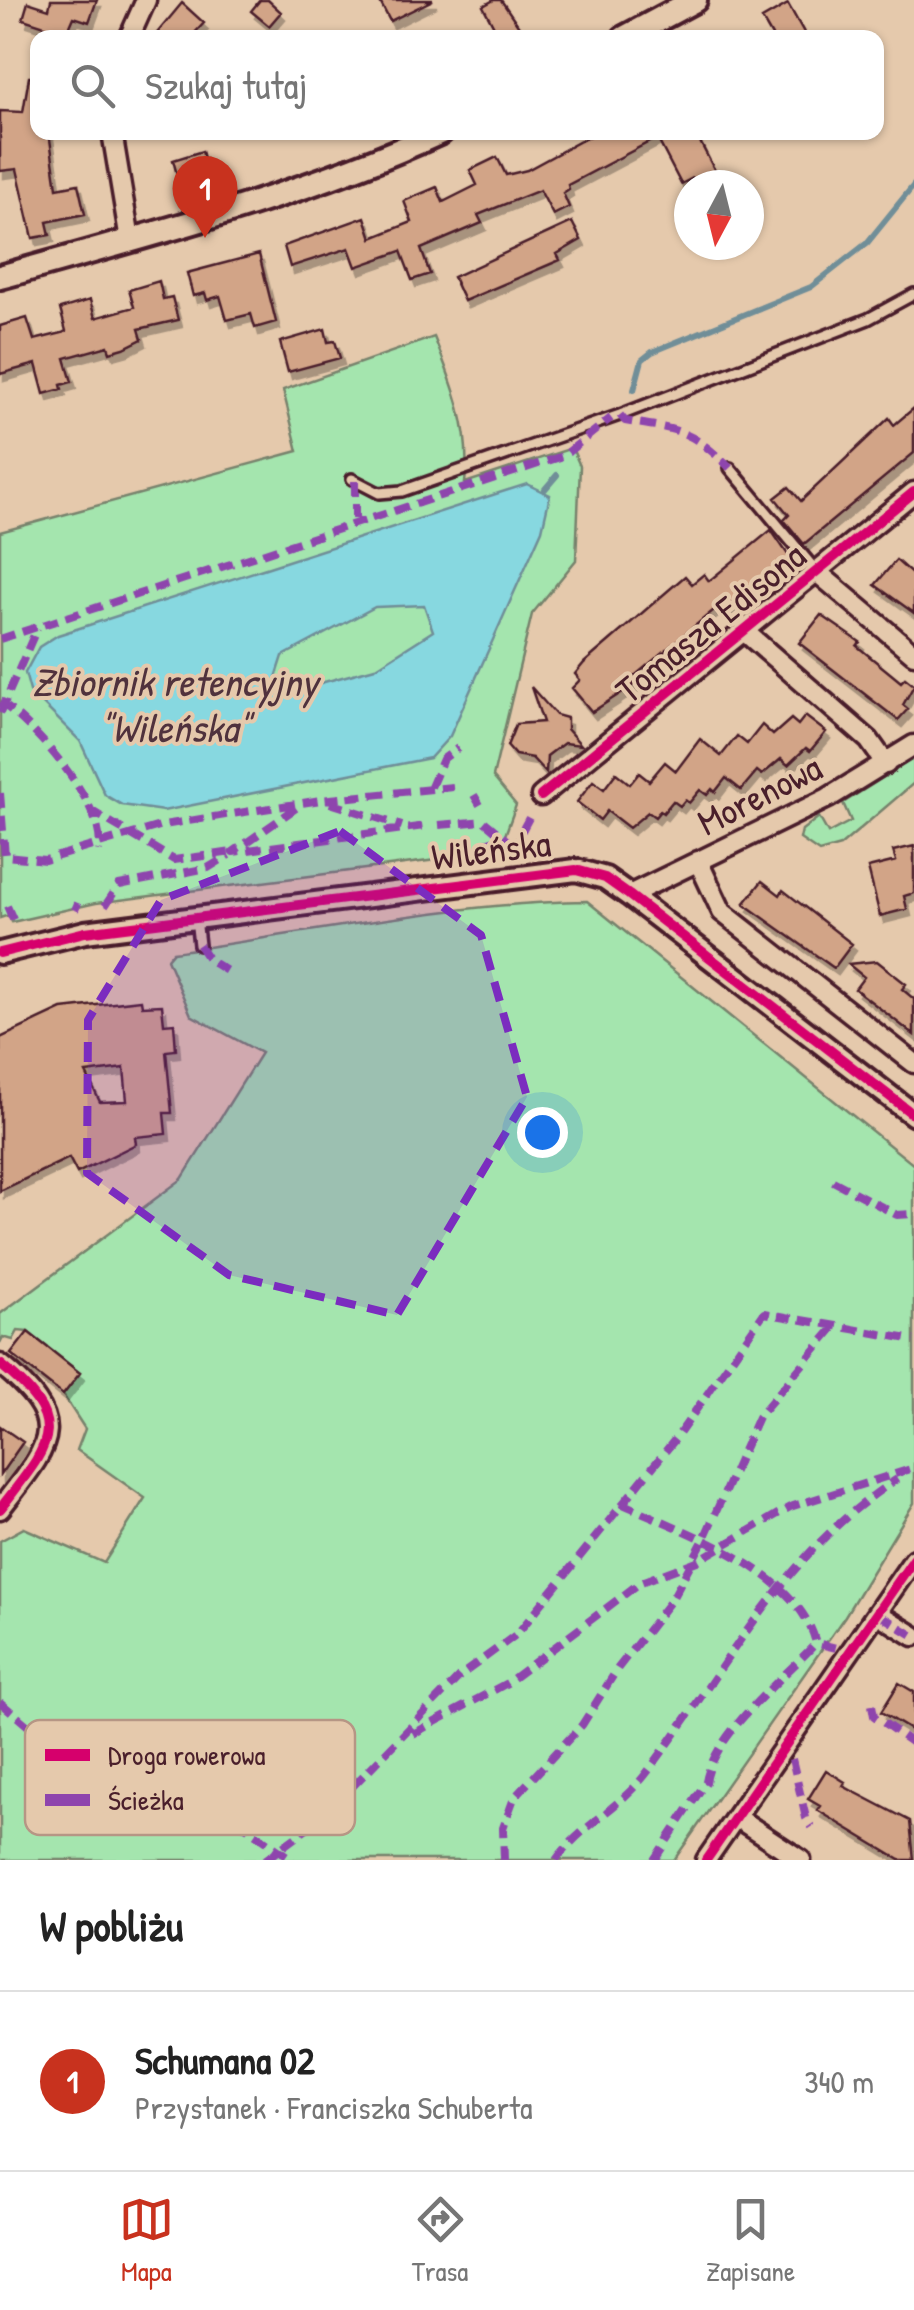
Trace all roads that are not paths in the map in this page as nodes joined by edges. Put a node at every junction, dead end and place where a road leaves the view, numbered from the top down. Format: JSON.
{"nodes":[{"id":1,"x":146,"y":0,"type":"edge"},
{"id":2,"x":696,"y":0,"type":"edge"},
{"id":3,"x":133,"y":30,"type":"edge"},
{"id":4,"x":639,"y":30,"type":"edge"},
{"id":5,"x":113,"y":140,"type":"edge"},
{"id":6,"x":422,"y":140,"type":"edge"},
{"id":7,"x":130,"y":240,"type":"junction"},
{"id":8,"x":0,"y":277,"type":"edge"},
{"id":9,"x":914,"y":294,"type":"edge"},
{"id":10,"x":730,"y":468,"type":"dead end"},
{"id":11,"x":352,"y":479,"type":"dead end"},
{"id":12,"x":914,"y":492,"type":"edge"},
{"id":13,"x":818,"y":573,"type":"junction"},
{"id":14,"x":746,"y":632,"type":"junction"},
{"id":15,"x":914,"y":654,"type":"edge"},
{"id":16,"x":914,"y":745,"type":"edge"},
{"id":17,"x":886,"y":764,"type":"junction"},
{"id":18,"x":542,"y":796,"type":"dead end"},
{"id":19,"x":698,"y":862,"type":"junction"},
{"id":20,"x":629,"y":895,"type":"junction"},
{"id":21,"x":196,"y":916,"type":"junction"},
{"id":22,"x":199,"y":945,"type":"dead end"},
{"id":23,"x":0,"y":953,"type":"edge"},
{"id":24,"x":914,"y":1063,"type":"edge"},
{"id":25,"x":914,"y":1115,"type":"edge"},
{"id":26,"x":0,"y":1364,"type":"edge"},
{"id":27,"x":0,"y":1509,"type":"edge"},
{"id":28,"x":914,"y":1559,"type":"edge"},
{"id":29,"x":880,"y":1615,"type":"junction"},
{"id":30,"x":914,"y":1636,"type":"edge"},
{"id":31,"x":736,"y":1816,"type":"junction"},
{"id":32,"x":706,"y":1860,"type":"edge"},
{"id":33,"x":801,"y":1860,"type":"edge"}],
"edges":[{"from":1,"to":3,"type":"street"},
{"from":2,"to":4,"type":"main road"},
{"from":5,"to":7,"type":"street"},
{"from":6,"to":7,"type":"main road"},
{"from":7,"to":8,"type":"main road"},
{"from":9,"to":11,"type":"lane"},
{"from":10,"to":13,"type":"lane"},
{"from":12,"to":13,"type":"street","name":"Tomasza Edisona"},
{"from":13,"to":14,"type":"street","name":"Tomasza Edisona"},
{"from":13,"to":15,"type":"street"},
{"from":14,"to":17,"type":"street"},
{"from":14,"to":18,"type":"street","name":"Tomasza Edisona"},
{"from":16,"to":17,"type":"street","name":"Morenowa"},
{"from":17,"to":19,"type":"street","name":"Morenowa"},
{"from":19,"to":20,"type":"street","name":"Morenowa"},
{"from":19,"to":24,"type":"street"},
{"from":20,"to":21,"type":"street","name":"Wileńska"},
{"from":20,"to":25,"type":"street","name":"Wileńska"},
{"from":21,"to":22,"type":"lane"},
{"from":21,"to":23,"type":"street","name":"Wileńska"},
{"from":26,"to":27,"type":"street"},
{"from":28,"to":29,"type":"street"},
{"from":29,"to":30,"type":"street"},
{"from":29,"to":31,"type":"street"},
{"from":31,"to":32,"type":"street"},
{"from":31,"to":33,"type":"street"}]}
